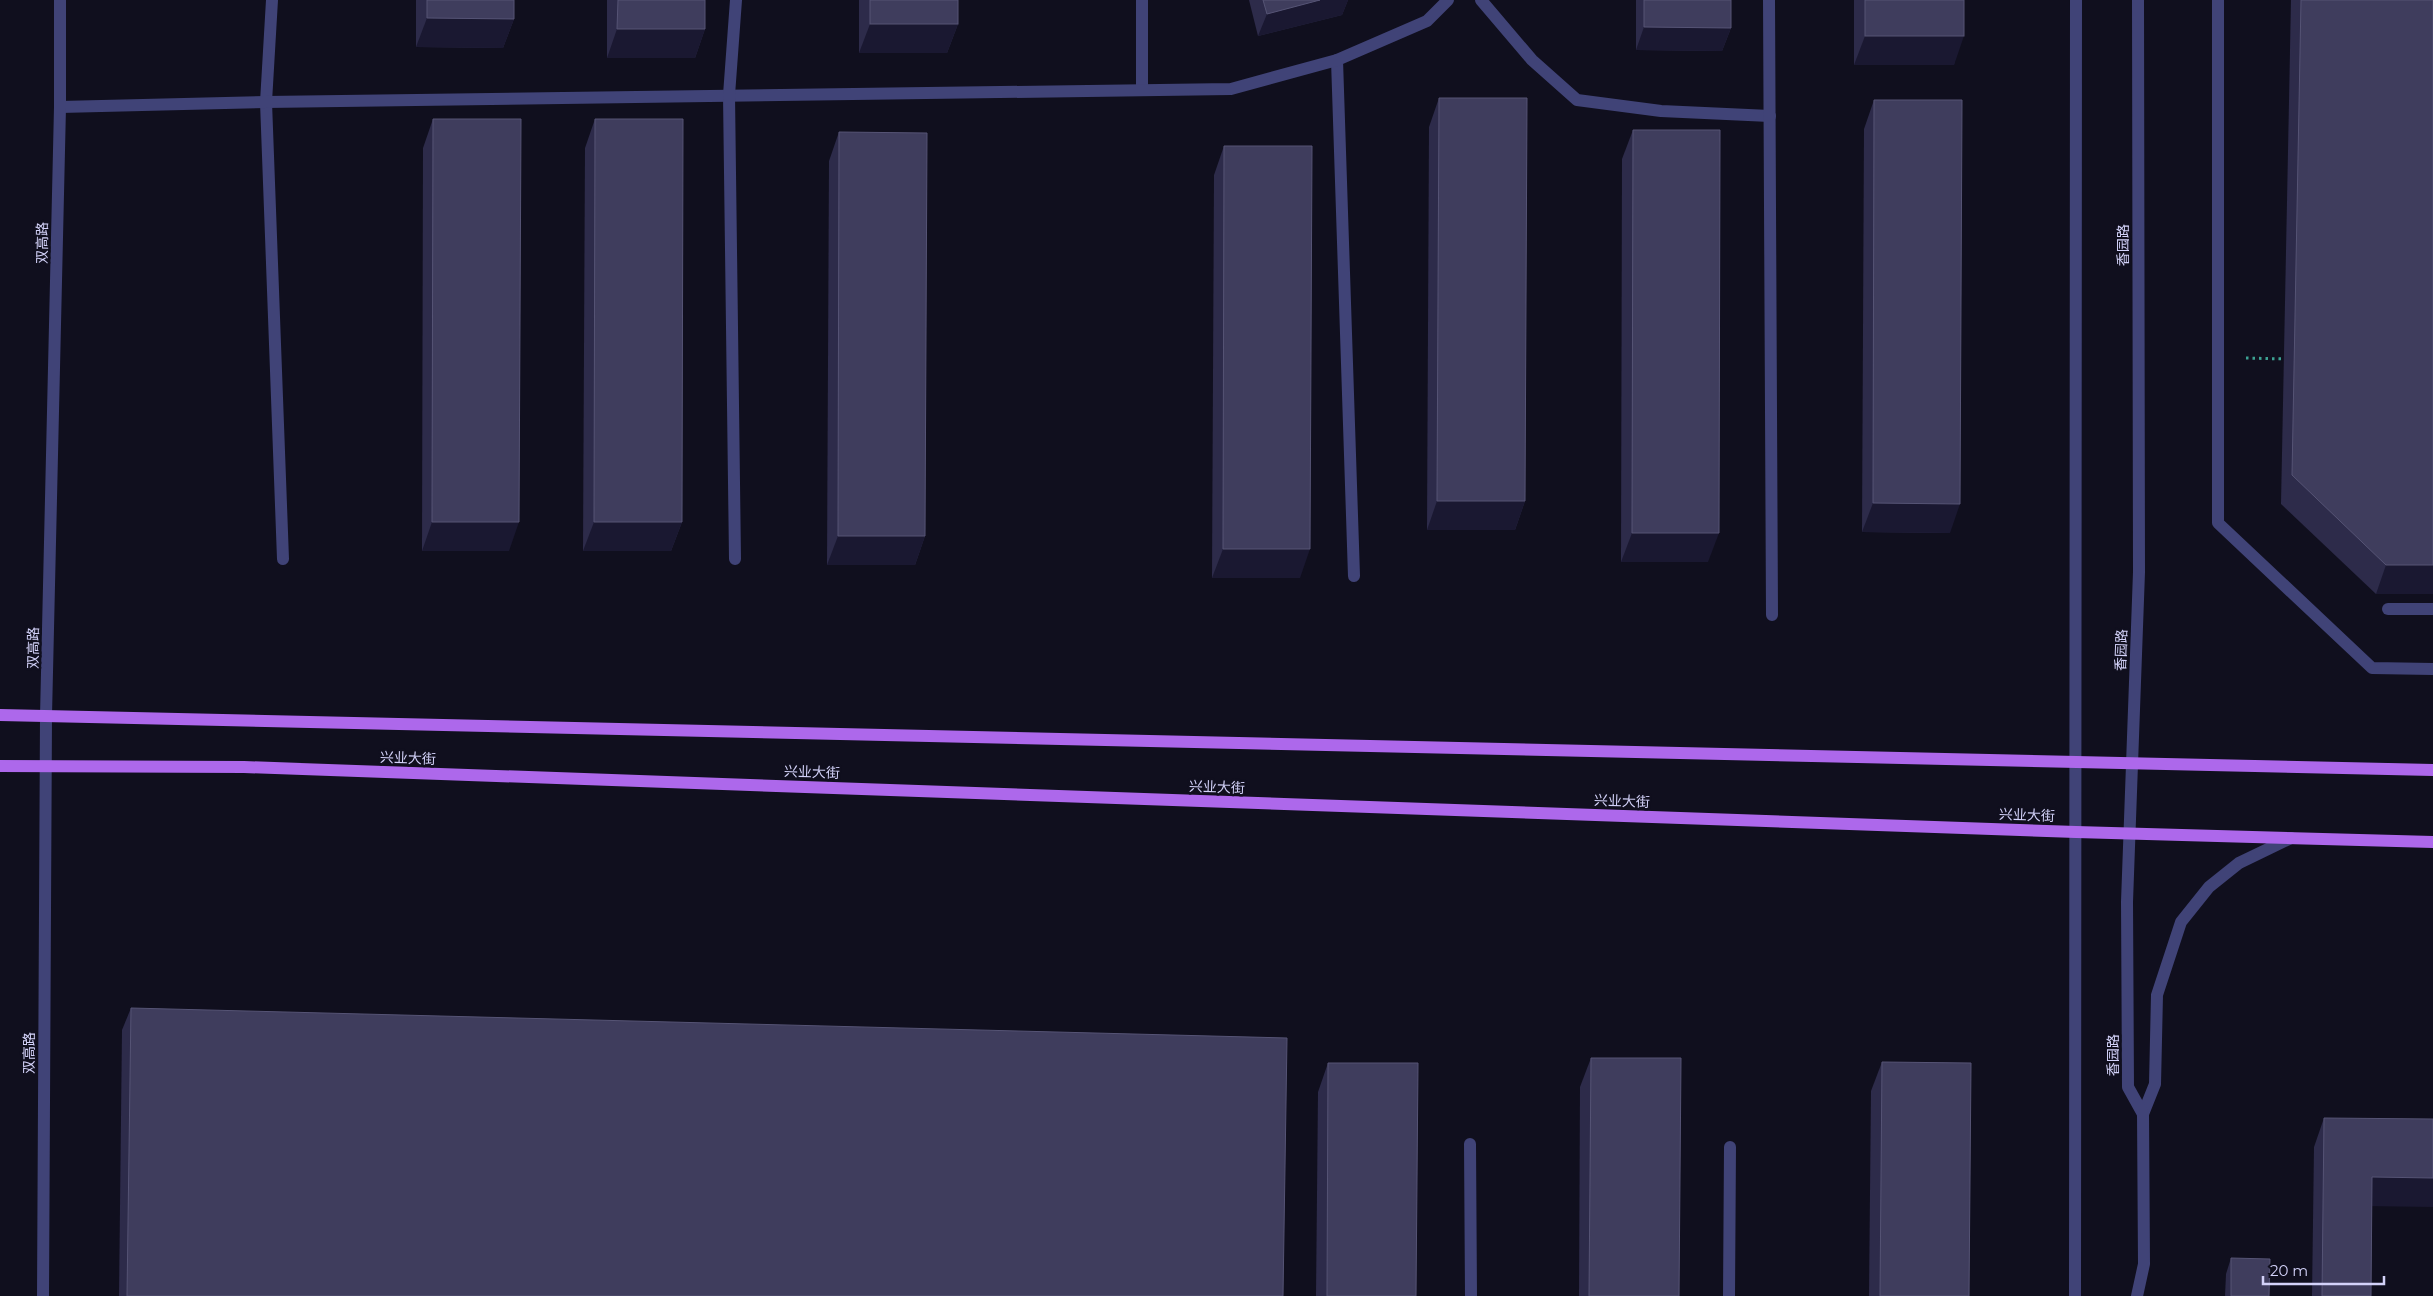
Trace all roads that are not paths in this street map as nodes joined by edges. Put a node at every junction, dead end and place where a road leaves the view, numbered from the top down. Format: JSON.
{"nodes":[{"id":1,"x":60,"y":0,"type":"edge"},
{"id":2,"x":272,"y":0,"type":"edge"},
{"id":3,"x":736,"y":0,"type":"edge"},
{"id":4,"x":1142,"y":0,"type":"edge"},
{"id":5,"x":1448,"y":0,"type":"edge"},
{"id":6,"x":1481,"y":0,"type":"edge"},
{"id":7,"x":1769,"y":0,"type":"edge"},
{"id":8,"x":2076,"y":0,"type":"edge"},
{"id":9,"x":2138,"y":0,"type":"edge"},
{"id":10,"x":2218,"y":0,"type":"edge"},
{"id":11,"x":1338,"y":60,"type":"junction"},
{"id":12,"x":1142,"y":90,"type":"junction"},
{"id":13,"x":729,"y":95,"type":"junction"},
{"id":14,"x":266,"y":102,"type":"junction"},
{"id":15,"x":60,"y":107,"type":"junction"},
{"id":16,"x":1770,"y":116,"type":"junction"},
{"id":17,"x":283,"y":559,"type":"dead end"},
{"id":18,"x":735,"y":559,"type":"dead end"},
{"id":19,"x":1354,"y":576,"type":"dead end"},
{"id":20,"x":2388,"y":609,"type":"dead end"},
{"id":21,"x":2433,"y":609,"type":"edge"},
{"id":22,"x":1772,"y":615,"type":"dead end"},
{"id":23,"x":2433,"y":670,"type":"edge"},
{"id":24,"x":0,"y":715,"type":"edge"},
{"id":25,"x":46,"y":716,"type":"junction"},
{"id":26,"x":2076,"y":761,"type":"junction"},
{"id":27,"x":2132,"y":763,"type":"junction"},
{"id":28,"x":0,"y":766,"type":"edge"},
{"id":29,"x":45,"y":766,"type":"junction"},
{"id":30,"x":2433,"y":770,"type":"edge"},
{"id":31,"x":2076,"y":832,"type":"junction"},
{"id":32,"x":2130,"y":834,"type":"junction"},
{"id":33,"x":2291,"y":838,"type":"junction"},
{"id":34,"x":2433,"y":842,"type":"edge"},
{"id":35,"x":2143,"y":1114,"type":"junction"},
{"id":36,"x":1470,"y":1144,"type":"dead end"},
{"id":37,"x":1730,"y":1147,"type":"dead end"},
{"id":38,"x":43,"y":1296,"type":"edge"},
{"id":39,"x":1470,"y":1296,"type":"edge"},
{"id":40,"x":1729,"y":1296,"type":"edge"},
{"id":41,"x":2075,"y":1296,"type":"edge"},
{"id":42,"x":2137,"y":1296,"type":"edge"}],
"edges":[{"from":1,"to":15,"type":"street","name":"双高路"},
{"from":2,"to":14,"type":"street"},
{"from":3,"to":13,"type":"street"},
{"from":4,"to":12,"type":"street"},
{"from":5,"to":11,"type":"street"},
{"from":6,"to":16,"type":"street"},
{"from":7,"to":16,"type":"street"},
{"from":8,"to":26,"type":"street"},
{"from":9,"to":27,"type":"street","name":"香园路"},
{"from":10,"to":23,"type":"street"},
{"from":11,"to":12,"type":"street"},
{"from":11,"to":19,"type":"street"},
{"from":12,"to":13,"type":"street"},
{"from":13,"to":14,"type":"street"},
{"from":13,"to":18,"type":"street"},
{"from":14,"to":15,"type":"street"},
{"from":14,"to":17,"type":"street"},
{"from":15,"to":25,"type":"street","name":"双高路"},
{"from":16,"to":22,"type":"street"},
{"from":20,"to":21,"type":"street"},
{"from":24,"to":25,"type":"main road"},
{"from":25,"to":26,"type":"main road"},
{"from":25,"to":29,"type":"street","name":"双高路"},
{"from":26,"to":27,"type":"main road"},
{"from":26,"to":31,"type":"street"},
{"from":27,"to":30,"type":"main road"},
{"from":27,"to":32,"type":"street","name":"香园路"},
{"from":28,"to":29,"type":"main road","name":"兴业大街"},
{"from":29,"to":31,"type":"main road","name":"兴业大街"},
{"from":29,"to":38,"type":"street","name":"双高路"},
{"from":31,"to":32,"type":"main road","name":"兴业大街"},
{"from":31,"to":41,"type":"street"},
{"from":32,"to":33,"type":"main road","name":"兴业大街"},
{"from":32,"to":35,"type":"street","name":"香园路"},
{"from":33,"to":34,"type":"main road","name":"兴业大街"},
{"from":33,"to":35,"type":"street"},
{"from":35,"to":42,"type":"street","name":"香园路"},
{"from":36,"to":39,"type":"street"},
{"from":37,"to":40,"type":"street"}]}
